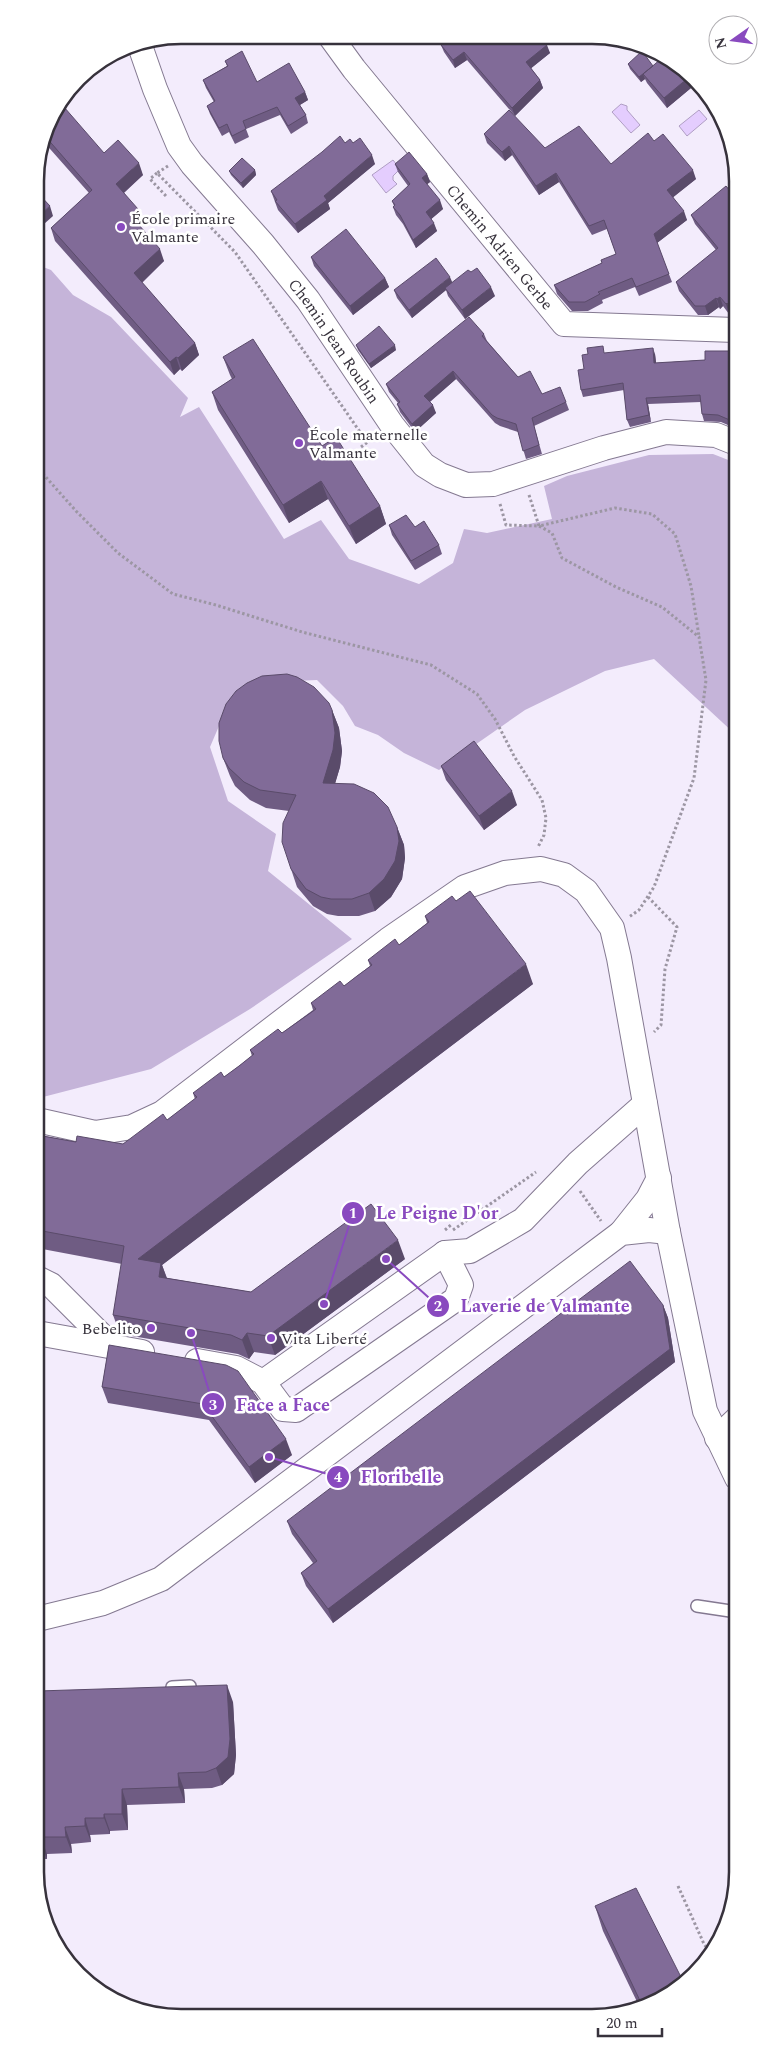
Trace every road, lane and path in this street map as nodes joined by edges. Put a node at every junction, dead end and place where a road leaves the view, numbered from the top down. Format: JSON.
{"nodes":[{"id":1,"x":336,"y":44,"type":"edge"},
{"id":2,"x":141,"y":49,"type":"edge"},
{"id":3,"x":185,"y":154,"type":"junction"},
{"id":4,"x":157,"y":173,"type":"junction"},
{"id":5,"x":166,"y":196,"type":"dead end"},
{"id":6,"x":729,"y":330,"type":"edge"},
{"id":7,"x":729,"y":440,"type":"edge"},
{"id":8,"x":367,"y":442,"type":"dead end"},
{"id":9,"x":44,"y":475,"type":"edge"},
{"id":10,"x":523,"y":476,"type":"junction"},
{"id":11,"x":493,"y":484,"type":"junction"},
{"id":12,"x":539,"y":526,"type":"junction"},
{"id":13,"x":699,"y":636,"type":"junction"},
{"id":14,"x":526,"y":870,"type":"junction"},
{"id":15,"x":648,"y":897,"type":"junction"},
{"id":16,"x":612,"y":928,"type":"junction"},
{"id":17,"x":661,"y":1025,"type":"dead end"},
{"id":18,"x":646,"y":1104,"type":"junction"},
{"id":19,"x":44,"y":1122,"type":"edge"},
{"id":20,"x":539,"y":1170,"type":"dead end"},
{"id":21,"x":659,"y":1178,"type":"junction"},
{"id":22,"x":577,"y":1187,"type":"dead end"},
{"id":23,"x":614,"y":1232,"type":"junction"},
{"id":24,"x":668,"y":1232,"type":"junction"},
{"id":25,"x":444,"y":1245,"type":"junction"},
{"id":26,"x":44,"y":1282,"type":"edge"},
{"id":27,"x":44,"y":1335,"type":"edge"},
{"id":28,"x":114,"y":1348,"type":"junction"},
{"id":29,"x":263,"y":1382,"type":"junction"},
{"id":30,"x":729,"y":1427,"type":"edge"},
{"id":31,"x":717,"y":1438,"type":"junction"},
{"id":32,"x":729,"y":1462,"type":"edge"},
{"id":33,"x":697,"y":1606,"type":"dead end"},
{"id":34,"x":729,"y":1611,"type":"edge"},
{"id":35,"x":44,"y":1618,"type":"edge"},
{"id":36,"x":190,"y":1686,"type":"edge"},
{"id":37,"x":162,"y":1687,"type":"edge"},
{"id":38,"x":678,"y":1886,"type":"dead end"},
{"id":39,"x":706,"y":1947,"type":"edge"}],
"edges":[{"from":1,"to":6,"type":"street","name":"Chemin Adrien Gerbe"},
{"from":2,"to":3,"type":"street","name":"Chemin Jean Roubin"},
{"from":3,"to":4,"type":"path"},
{"from":3,"to":11,"type":"street","name":"Chemin Jean Roubin"},
{"from":4,"to":5,"type":"path"},
{"from":4,"to":8,"type":"path"},
{"from":7,"to":10,"type":"street","name":"Chemin Jean Roubin"},
{"from":9,"to":14,"type":"path"},
{"from":10,"to":11,"type":"street","name":"Chemin Jean Roubin"},
{"from":10,"to":12,"type":"path"},
{"from":11,"to":12,"type":"path"},
{"from":12,"to":13,"type":"path"},
{"from":12,"to":13,"type":"path"},
{"from":13,"to":15,"type":"path"},
{"from":14,"to":16,"type":"street"},
{"from":14,"to":19,"type":"street"},
{"from":15,"to":16,"type":"path"},
{"from":15,"to":17,"type":"path"},
{"from":16,"to":18,"type":"street"},
{"from":18,"to":21,"type":"street"},
{"from":18,"to":25,"type":"street"},
{"from":20,"to":25,"type":"path"},
{"from":21,"to":23,"type":"street"},
{"from":21,"to":24,"type":"street"},
{"from":22,"to":23,"type":"path"},
{"from":23,"to":24,"type":"street"},
{"from":23,"to":35,"type":"street"},
{"from":24,"to":31,"type":"street"},
{"from":25,"to":29,"type":"street"},
{"from":25,"to":29,"type":"street"},
{"from":26,"to":28,"type":"street"},
{"from":27,"to":28,"type":"street"},
{"from":28,"to":29,"type":"street"},
{"from":30,"to":31,"type":"street"},
{"from":31,"to":32,"type":"street"},
{"from":33,"to":34,"type":"lane"},
{"from":36,"to":37,"type":"lane"},
{"from":38,"to":39,"type":"path"}]}
